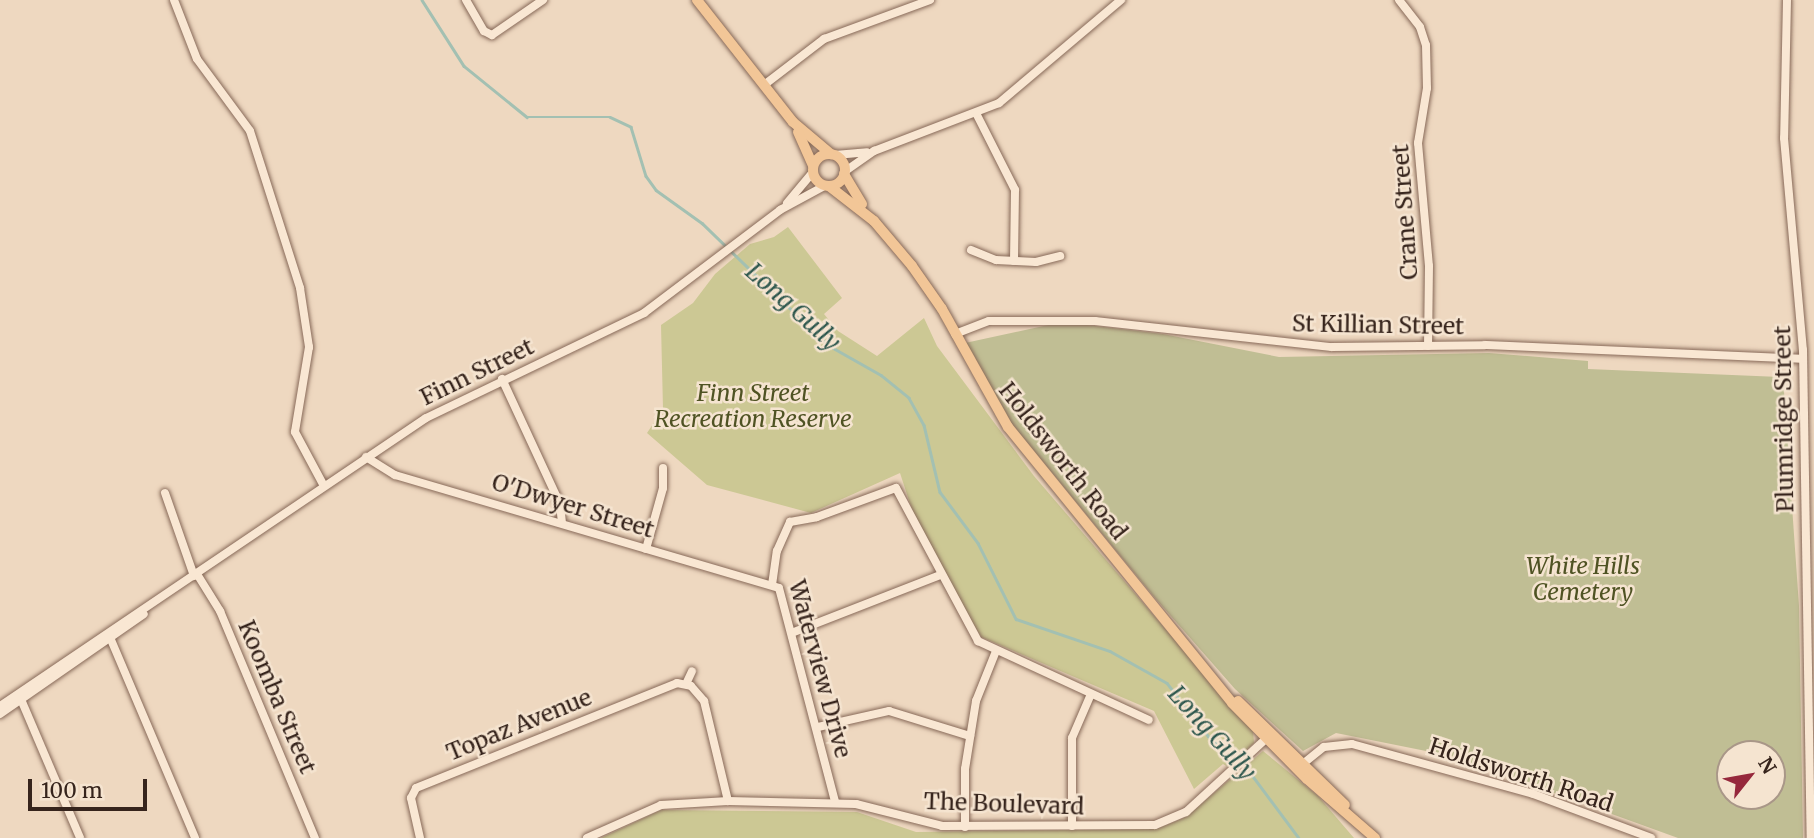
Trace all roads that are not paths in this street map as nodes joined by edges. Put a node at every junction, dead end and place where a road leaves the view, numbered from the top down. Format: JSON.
{"nodes":[{"id":1,"x":174,"y":0,"type":"edge"},
{"id":2,"x":466,"y":0,"type":"edge"},
{"id":3,"x":543,"y":0,"type":"edge"},
{"id":4,"x":697,"y":0,"type":"edge"},
{"id":5,"x":930,"y":0,"type":"edge"},
{"id":6,"x":1121,"y":0,"type":"edge"},
{"id":7,"x":1399,"y":0,"type":"edge"},
{"id":8,"x":1787,"y":0,"type":"edge"},
{"id":9,"x":764,"y":85,"type":"junction"},
{"id":10,"x":977,"y":115,"type":"junction"},
{"id":11,"x":793,"y":122,"type":"junction"},
{"id":12,"x":874,"y":151,"type":"junction"},
{"id":13,"x":833,"y":155,"type":"junction"},
{"id":14,"x":813,"y":169,"type":"junction"},
{"id":15,"x":844,"y":173,"type":"junction"},
{"id":16,"x":827,"y":186,"type":"junction"},
{"id":17,"x":780,"y":210,"type":"junction"},
{"id":18,"x":874,"y":222,"type":"junction"},
{"id":19,"x":971,"y":250,"type":"dead end"},
{"id":20,"x":1060,"y":256,"type":"dead end"},
{"id":21,"x":1014,"y":261,"type":"junction"},
{"id":22,"x":955,"y":334,"type":"junction"},
{"id":23,"x":1428,"y":346,"type":"junction"},
{"id":24,"x":1803,"y":363,"type":"junction"},
{"id":25,"x":1814,"y":366,"type":"edge"},
{"id":26,"x":502,"y":379,"type":"junction"},
{"id":27,"x":366,"y":457,"type":"junction"},
{"id":28,"x":663,"y":468,"type":"dead end"},
{"id":29,"x":324,"y":486,"type":"junction"},
{"id":30,"x":164,"y":493,"type":"dead end"},
{"id":31,"x":562,"y":522,"type":"junction"},
{"id":32,"x":646,"y":549,"type":"junction"},
{"id":33,"x":195,"y":575,"type":"junction"},
{"id":34,"x":940,"y":575,"type":"junction"},
{"id":35,"x":772,"y":585,"type":"junction"},
{"id":36,"x":794,"y":632,"type":"junction"},
{"id":37,"x":110,"y":636,"type":"junction"},
{"id":38,"x":996,"y":651,"type":"junction"},
{"id":39,"x":1812,"y":656,"type":"edge"},
{"id":40,"x":692,"y":671,"type":"dead end"},
{"id":41,"x":686,"y":684,"type":"junction"},
{"id":42,"x":1091,"y":694,"type":"junction"},
{"id":43,"x":20,"y":698,"type":"junction"},
{"id":44,"x":0,"y":706,"type":"edge"},
{"id":45,"x":0,"y":714,"type":"edge"},
{"id":46,"x":1149,"y":720,"type":"dead end"},
{"id":47,"x":818,"y":727,"type":"junction"},
{"id":48,"x":970,"y":736,"type":"junction"},
{"id":49,"x":1268,"y":736,"type":"junction"},
{"id":50,"x":1300,"y":767,"type":"junction"},
{"id":51,"x":1813,"y":788,"type":"edge"},
{"id":52,"x":728,"y":801,"type":"junction"},
{"id":53,"x":835,"y":803,"type":"junction"},
{"id":54,"x":965,"y":827,"type":"junction"},
{"id":55,"x":1072,"y":827,"type":"junction"},
{"id":56,"x":79,"y":838,"type":"edge"},
{"id":57,"x":195,"y":838,"type":"edge"},
{"id":58,"x":316,"y":838,"type":"edge"},
{"id":59,"x":420,"y":838,"type":"edge"},
{"id":60,"x":587,"y":838,"type":"edge"},
{"id":61,"x":1376,"y":838,"type":"edge"},
{"id":62,"x":1651,"y":838,"type":"edge"},
{"id":63,"x":1811,"y":838,"type":"edge"}],
"edges":[{"from":1,"to":29,"type":"street"},
{"from":2,"to":3,"type":"street"},
{"from":4,"to":9,"type":"main road"},
{"from":5,"to":9,"type":"street"},
{"from":6,"to":10,"type":"street"},
{"from":7,"to":23,"type":"street","name":"Crane Street"},
{"from":8,"to":24,"type":"street","name":"Plumridge Street"},
{"from":9,"to":11,"type":"main road"},
{"from":10,"to":12,"type":"street"},
{"from":10,"to":21,"type":"street"},
{"from":11,"to":13,"type":"main road"},
{"from":11,"to":14,"type":"main road"},
{"from":12,"to":13,"type":"street"},
{"from":12,"to":15,"type":"street"},
{"from":13,"to":14,"type":"main road"},
{"from":13,"to":15,"type":"main road","name":"Holdsworth Road"},
{"from":14,"to":16,"type":"main road","name":"Holdsworth Road"},
{"from":14,"to":17,"type":"street","name":"Finn Street"},
{"from":15,"to":16,"type":"main road"},
{"from":15,"to":18,"type":"main road","name":"Holdsworth Road"},
{"from":16,"to":17,"type":"street","name":"Finn Street"},
{"from":16,"to":18,"type":"main road","name":"Holdsworth Road"},
{"from":17,"to":26,"type":"street","name":"Finn Street"},
{"from":18,"to":22,"type":"main road","name":"Holdsworth Road"},
{"from":19,"to":21,"type":"street"},
{"from":20,"to":21,"type":"street"},
{"from":22,"to":23,"type":"street","name":"St Killian Street"},
{"from":22,"to":49,"type":"main road","name":"Holdsworth Road"},
{"from":23,"to":24,"type":"street","name":"St Killian Street"},
{"from":24,"to":25,"type":"street","name":"St Killian Street"},
{"from":24,"to":39,"type":"street","name":"Plumridge Street"},
{"from":26,"to":27,"type":"street","name":"Finn Street"},
{"from":26,"to":31,"type":"street"},
{"from":27,"to":29,"type":"street","name":"Finn Street"},
{"from":27,"to":31,"type":"street","name":"O'Dwyer Street"},
{"from":28,"to":32,"type":"street"},
{"from":29,"to":33,"type":"street","name":"Finn Street"},
{"from":30,"to":33,"type":"street","name":"Koomba Street"},
{"from":31,"to":32,"type":"street","name":"O'Dwyer Street"},
{"from":32,"to":35,"type":"street","name":"O'Dwyer Street"},
{"from":33,"to":37,"type":"street","name":"Finn Street"},
{"from":33,"to":58,"type":"street","name":"Koomba Street"},
{"from":34,"to":35,"type":"street","name":"Waterview Drive"},
{"from":34,"to":36,"type":"street"},
{"from":34,"to":38,"type":"street","name":"Waterview Drive"},
{"from":35,"to":36,"type":"street","name":"Waterview Drive"},
{"from":36,"to":47,"type":"street","name":"Waterview Drive"},
{"from":37,"to":43,"type":"street","name":"Finn Street"},
{"from":37,"to":57,"type":"street"},
{"from":38,"to":42,"type":"street","name":"Waterview Drive"},
{"from":38,"to":48,"type":"street"},
{"from":39,"to":51,"type":"street","name":"Plumridge Street"},
{"from":40,"to":41,"type":"street"},
{"from":41,"to":52,"type":"street"},
{"from":41,"to":59,"type":"street","name":"Topaz Avenue"},
{"from":42,"to":46,"type":"street","name":"Waterview Drive"},
{"from":42,"to":55,"type":"street"},
{"from":43,"to":44,"type":"street","name":"Finn Street"},
{"from":43,"to":45,"type":"street","name":"Finn Street"},
{"from":43,"to":56,"type":"street"},
{"from":47,"to":48,"type":"street"},
{"from":47,"to":53,"type":"street","name":"Waterview Drive"},
{"from":48,"to":54,"type":"street"},
{"from":49,"to":50,"type":"main road","name":"Holdsworth Road"},
{"from":49,"to":55,"type":"street","name":"The Boulevard"},
{"from":50,"to":61,"type":"main road","name":"Holdsworth Road"},
{"from":50,"to":62,"type":"street","name":"Holdsworth Road"},
{"from":51,"to":63,"type":"street","name":"Plumridge Street"},
{"from":52,"to":53,"type":"street","name":"The Boulevard"},
{"from":52,"to":60,"type":"street","name":"The Boulevard"},
{"from":53,"to":54,"type":"street","name":"The Boulevard"},
{"from":54,"to":55,"type":"street","name":"The Boulevard"}]}
